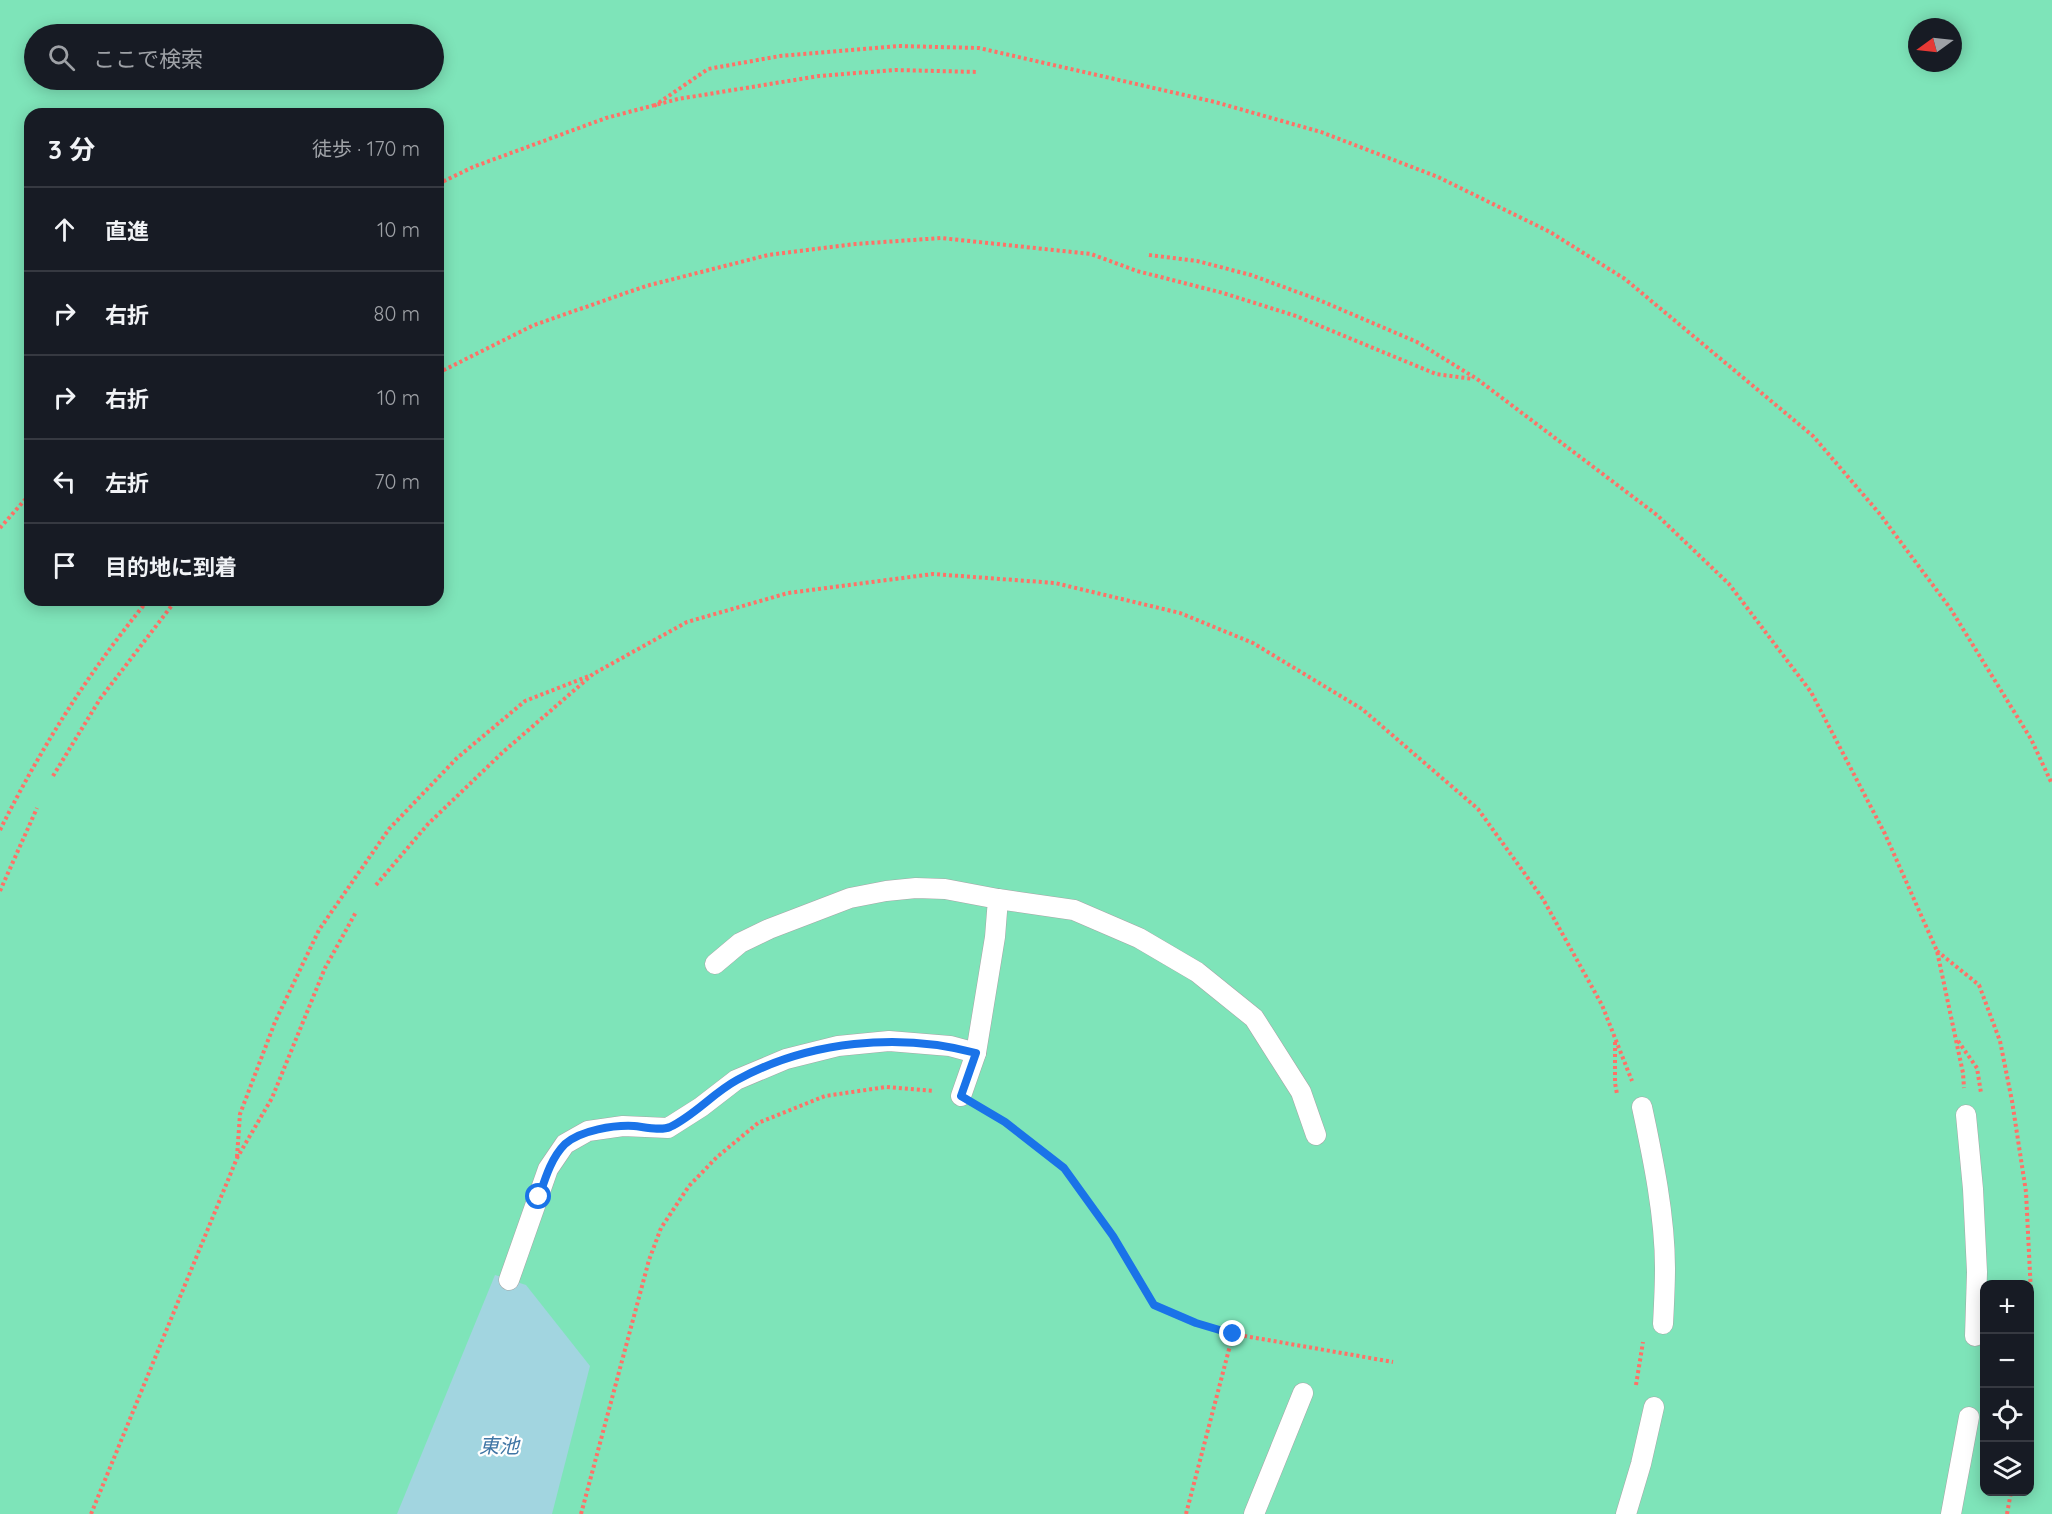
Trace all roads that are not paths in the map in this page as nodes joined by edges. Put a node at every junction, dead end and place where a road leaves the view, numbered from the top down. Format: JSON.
{"nodes":[{"id":1,"x":998,"y":900,"type":"junction"},
{"id":2,"x":715,"y":964,"type":"dead end"},
{"id":3,"x":976,"y":1053,"type":"junction"},
{"id":4,"x":961,"y":1096,"type":"road end"},
{"id":5,"x":1642,"y":1107,"type":"road end"},
{"id":6,"x":1966,"y":1115,"type":"road end"},
{"id":7,"x":1316,"y":1135,"type":"dead end"},
{"id":8,"x":509,"y":1280,"type":"dead end"},
{"id":9,"x":1663,"y":1324,"type":"dead end"},
{"id":10,"x":1975,"y":1336,"type":"dead end"},
{"id":11,"x":1303,"y":1392,"type":"dead end"},
{"id":12,"x":1654,"y":1407,"type":"dead end"},
{"id":13,"x":1969,"y":1417,"type":"dead end"},
{"id":14,"x":1254,"y":1514,"type":"edge"},
{"id":15,"x":1626,"y":1514,"type":"edge"},
{"id":16,"x":1951,"y":1514,"type":"edge"}],
"edges":[{"from":1,"to":2,"type":"lane"},
{"from":1,"to":3,"type":"lane"},
{"from":1,"to":7,"type":"lane"},
{"from":3,"to":4,"type":"lane"},
{"from":3,"to":8,"type":"lane"},
{"from":5,"to":9,"type":"lane"},
{"from":6,"to":10,"type":"lane"},
{"from":11,"to":14,"type":"lane"},
{"from":12,"to":15,"type":"lane"},
{"from":13,"to":16,"type":"lane"}]}
